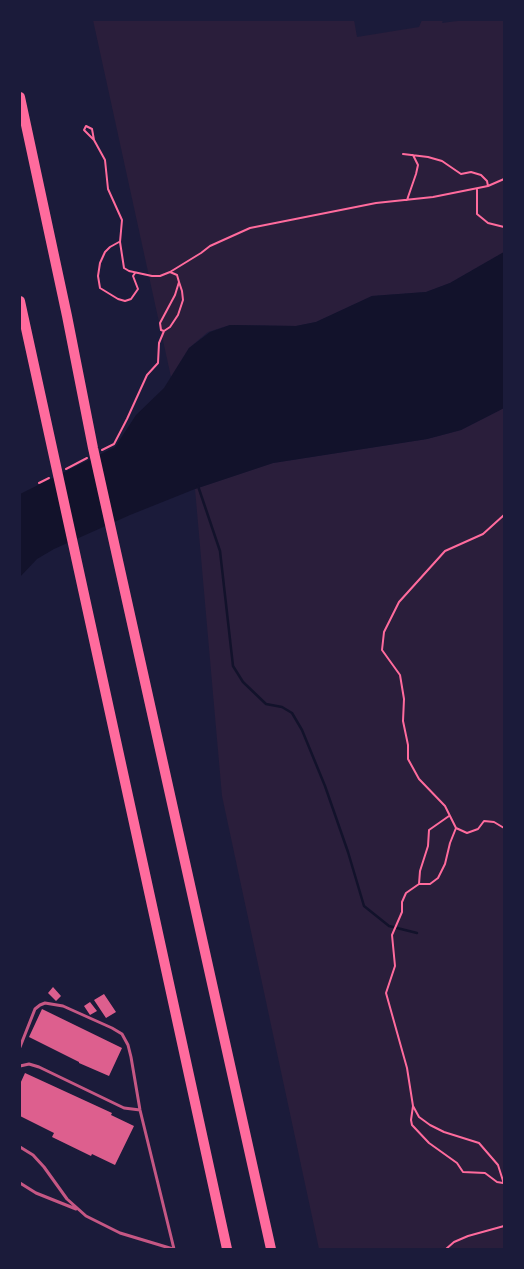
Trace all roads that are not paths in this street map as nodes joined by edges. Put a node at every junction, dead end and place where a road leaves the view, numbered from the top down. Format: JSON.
{"nodes":[{"id":1,"x":20,"y":97,"type":"edge"},
{"id":2,"x":20,"y":301,"type":"edge"},
{"id":3,"x":20,"y":1047,"type":"edge"},
{"id":4,"x":20,"y":1066,"type":"edge"},
{"id":5,"x":140,"y":1110,"type":"junction"},
{"id":6,"x":20,"y":1147,"type":"edge"},
{"id":7,"x":20,"y":1183,"type":"edge"},
{"id":8,"x":79,"y":1210,"type":"junction"},
{"id":9,"x":174,"y":1249,"type":"edge"},
{"id":10,"x":227,"y":1249,"type":"edge"},
{"id":11,"x":271,"y":1249,"type":"edge"}],
"edges":[{"from":1,"to":11,"type":"highway"},
{"from":2,"to":10,"type":"highway"},
{"from":3,"to":5,"type":"lane"},
{"from":4,"to":5,"type":"lane"},
{"from":5,"to":9,"type":"lane"},
{"from":6,"to":8,"type":"lane"},
{"from":7,"to":8,"type":"lane"},
{"from":8,"to":9,"type":"lane"}]}
